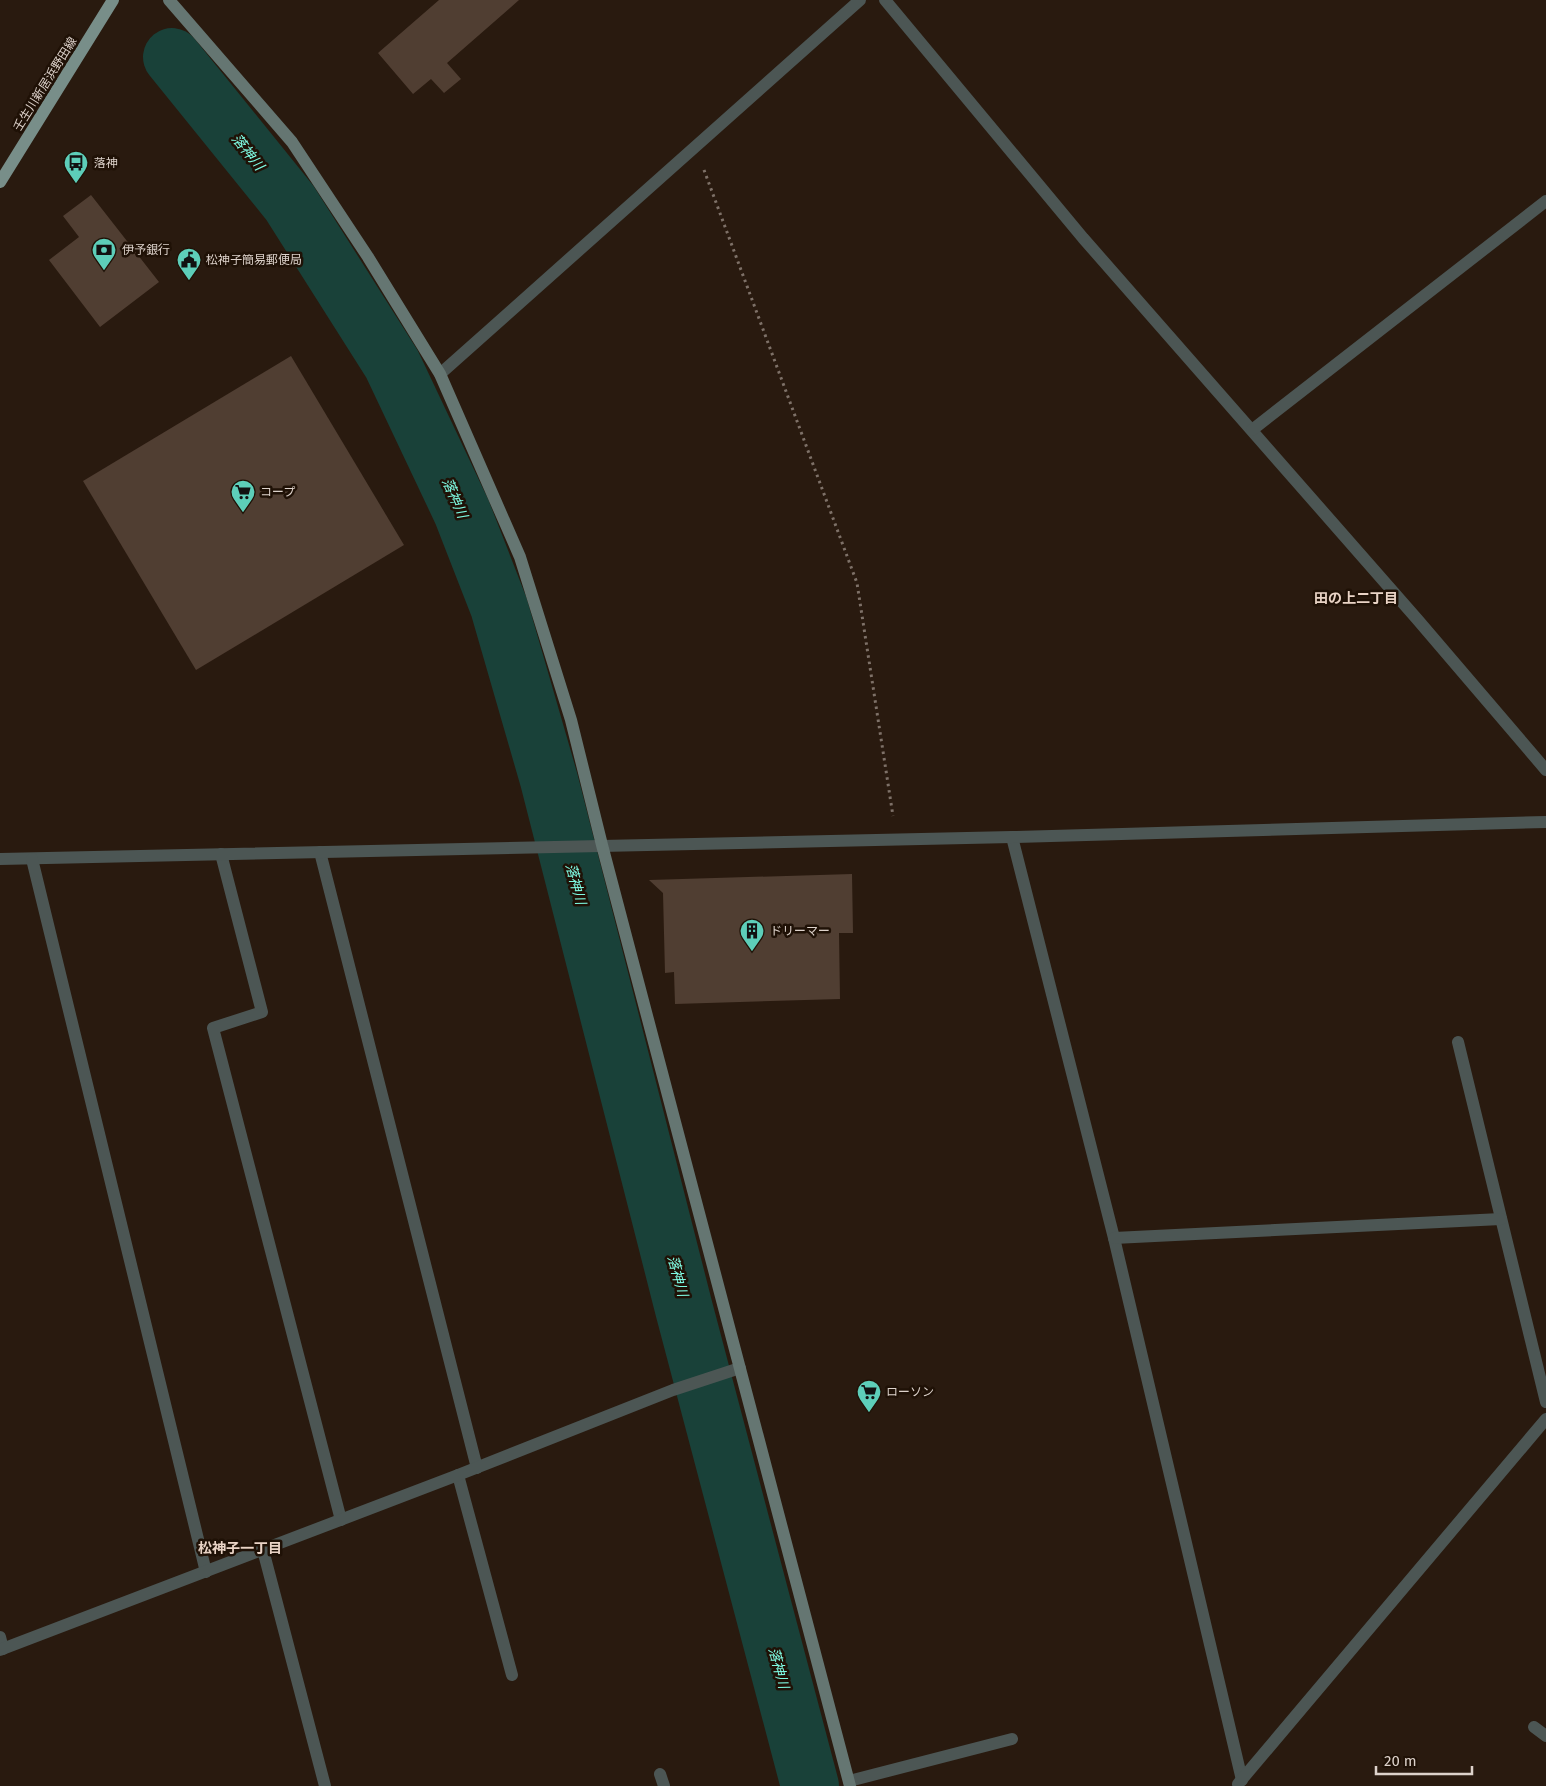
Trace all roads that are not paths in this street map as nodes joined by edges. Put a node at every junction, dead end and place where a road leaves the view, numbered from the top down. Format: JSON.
{"nodes":[{"id":1,"x":113,"y":0,"type":"edge"},
{"id":2,"x":169,"y":0,"type":"edge"},
{"id":3,"x":860,"y":0,"type":"edge"},
{"id":4,"x":885,"y":0,"type":"edge"},
{"id":5,"x":0,"y":182,"type":"edge"},
{"id":6,"x":1546,"y":201,"type":"edge"},
{"id":7,"x":440,"y":374,"type":"junction"},
{"id":8,"x":1252,"y":430,"type":"junction"},
{"id":9,"x":1546,"y":770,"type":"edge"},
{"id":10,"x":1546,"y":822,"type":"edge"},
{"id":11,"x":1012,"y":837,"type":"junction"},
{"id":12,"x":602,"y":845,"type":"junction"},
{"id":13,"x":320,"y":852,"type":"junction"},
{"id":14,"x":221,"y":854,"type":"junction"},
{"id":15,"x":0,"y":859,"type":"edge"},
{"id":16,"x":32,"y":859,"type":"junction"},
{"id":17,"x":1458,"y":1042,"type":"dead end"},
{"id":18,"x":1501,"y":1218,"type":"junction"},
{"id":19,"x":1114,"y":1238,"type":"junction"},
{"id":20,"x":735,"y":1370,"type":"junction"},
{"id":21,"x":1546,"y":1402,"type":"edge"},
{"id":22,"x":1546,"y":1419,"type":"edge"},
{"id":23,"x":477,"y":1468,"type":"junction"},
{"id":24,"x":458,"y":1475,"type":"junction"},
{"id":25,"x":341,"y":1520,"type":"junction"},
{"id":26,"x":263,"y":1550,"type":"junction"},
{"id":27,"x":206,"y":1572,"type":"junction"},
{"id":28,"x":1,"y":1645,"type":"edge"},
{"id":29,"x":512,"y":1675,"type":"dead end"},
{"id":30,"x":1534,"y":1727,"type":"dead end"},
{"id":31,"x":1546,"y":1736,"type":"edge"},
{"id":32,"x":1012,"y":1738,"type":"dead end"},
{"id":33,"x":1239,"y":1783,"type":"edge"},
{"id":34,"x":849,"y":1784,"type":"edge"},
{"id":35,"x":325,"y":1786,"type":"edge"}],
"edges":[{"from":1,"to":5,"type":"main road","name":"壬生川新居浜野田線"},
{"from":2,"to":7,"type":"street"},
{"from":3,"to":7,"type":"street"},
{"from":4,"to":8,"type":"street"},
{"from":6,"to":8,"type":"street"},
{"from":7,"to":12,"type":"street"},
{"from":8,"to":9,"type":"street"},
{"from":10,"to":11,"type":"street"},
{"from":11,"to":12,"type":"street"},
{"from":11,"to":19,"type":"street"},
{"from":12,"to":13,"type":"street"},
{"from":12,"to":20,"type":"street"},
{"from":13,"to":14,"type":"street"},
{"from":13,"to":23,"type":"street"},
{"from":14,"to":16,"type":"street"},
{"from":14,"to":25,"type":"street"},
{"from":15,"to":16,"type":"street"},
{"from":16,"to":27,"type":"street"},
{"from":17,"to":18,"type":"street"},
{"from":18,"to":19,"type":"street"},
{"from":18,"to":21,"type":"street"},
{"from":19,"to":33,"type":"street"},
{"from":20,"to":23,"type":"street"},
{"from":20,"to":34,"type":"street"},
{"from":22,"to":33,"type":"street"},
{"from":23,"to":24,"type":"street"},
{"from":24,"to":25,"type":"street"},
{"from":24,"to":29,"type":"street"},
{"from":25,"to":26,"type":"street"},
{"from":26,"to":27,"type":"street"},
{"from":26,"to":35,"type":"street"},
{"from":27,"to":28,"type":"street"},
{"from":30,"to":31,"type":"street"},
{"from":32,"to":34,"type":"street"}]}
